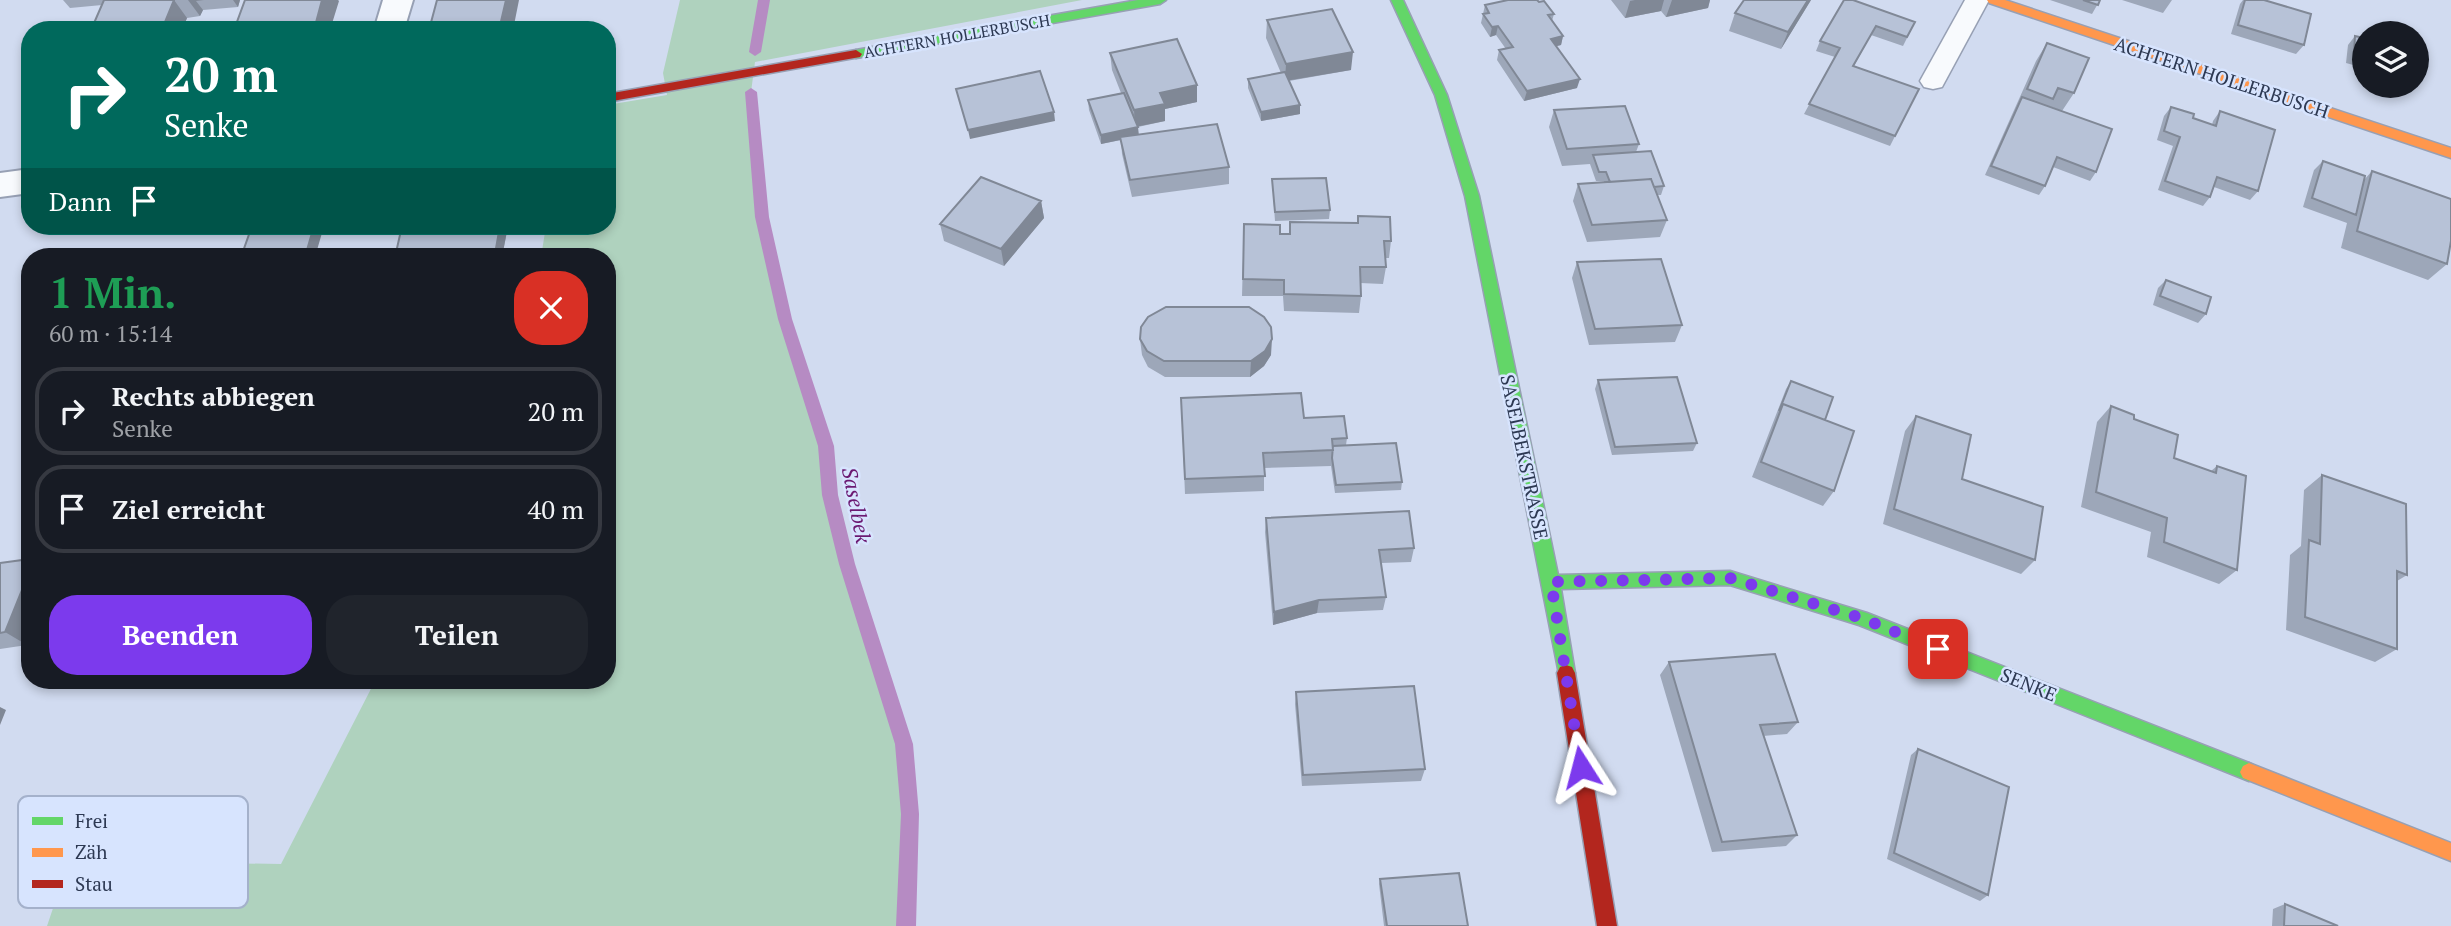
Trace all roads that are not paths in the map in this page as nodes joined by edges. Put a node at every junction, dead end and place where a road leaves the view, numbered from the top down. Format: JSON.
{"nodes":[{"id":1,"x":398,"y":0,"type":"edge"},
{"id":2,"x":1160,"y":0,"type":"edge"},
{"id":3,"x":1397,"y":0,"type":"edge"},
{"id":4,"x":1977,"y":0,"type":"edge"},
{"id":5,"x":1993,"y":0,"type":"edge"},
{"id":6,"x":392,"y":21,"type":"edge"},
{"id":7,"x":1933,"y":81,"type":"dead end"},
{"id":8,"x":616,"y":96,"type":"edge"},
{"id":9,"x":2451,"y":153,"type":"edge"},
{"id":10,"x":21,"y":182,"type":"edge"},
{"id":11,"x":0,"y":185,"type":"edge"},
{"id":12,"x":1551,"y":582,"type":"junction"},
{"id":13,"x":2451,"y":852,"type":"edge"},
{"id":14,"x":1607,"y":926,"type":"edge"}],
"edges":[{"from":1,"to":6,"type":"street"},
{"from":2,"to":8,"type":"street","name":"ACHTERN HOLLERBUSCH"},
{"from":3,"to":12,"type":"street","name":"SASELBEKSTRASSE"},
{"from":4,"to":7,"type":"lane"},
{"from":5,"to":9,"type":"street","name":"ACHTERN HOLLERBUSCH"},
{"from":10,"to":11,"type":"street"},
{"from":12,"to":13,"type":"street","name":"SENKE"},
{"from":12,"to":14,"type":"street","name":"SASELBEKSTRASSE"}]}
